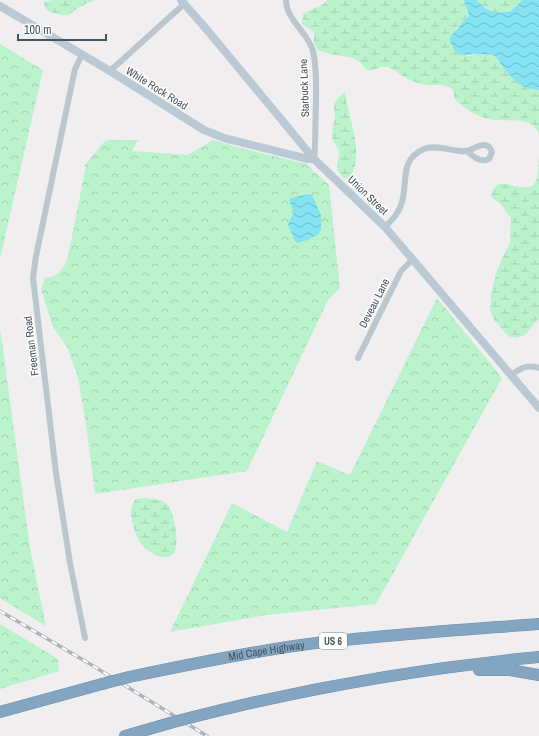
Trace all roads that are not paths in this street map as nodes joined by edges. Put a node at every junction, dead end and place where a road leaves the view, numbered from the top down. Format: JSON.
{"nodes":[{"id":1,"x":286,"y":0,"type":"edge"},
{"id":2,"x":182,"y":2,"type":"edge"},
{"id":3,"x":0,"y":6,"type":"edge"},
{"id":4,"x":82,"y":55,"type":"junction"},
{"id":5,"x":110,"y":71,"type":"junction"},
{"id":6,"x":467,"y":151,"type":"dead end"},
{"id":7,"x":314,"y":159,"type":"junction"},
{"id":8,"x":386,"y":227,"type":"junction"},
{"id":9,"x":412,"y":260,"type":"junction"},
{"id":10,"x":358,"y":358,"type":"dead end"},
{"id":11,"x":539,"y":368,"type":"edge"},
{"id":12,"x":511,"y":375,"type":"junction"},
{"id":13,"x":539,"y":408,"type":"edge"},
{"id":14,"x":539,"y":624,"type":"edge"},
{"id":15,"x":85,"y":638,"type":"dead end"},
{"id":16,"x":539,"y":657,"type":"edge"},
{"id":17,"x":440,"y":668,"type":"junction"},
{"id":18,"x":539,"y":675,"type":"edge"},
{"id":19,"x":0,"y":712,"type":"edge"},
{"id":20,"x":125,"y":736,"type":"edge"}],
"edges":[{"from":1,"to":7,"type":"street","name":"Starbuck Lane"},
{"from":2,"to":5,"type":"street"},
{"from":2,"to":7,"type":"main road","name":"Union Street"},
{"from":3,"to":4,"type":"main road","name":"White Rock Road"},
{"from":4,"to":5,"type":"main road","name":"White Rock Road"},
{"from":4,"to":15,"type":"street","name":"Freeman Road"},
{"from":5,"to":7,"type":"main road","name":"White Rock Road"},
{"from":6,"to":8,"type":"street"},
{"from":7,"to":8,"type":"main road","name":"Union Street"},
{"from":8,"to":9,"type":"main road","name":"Union Street"},
{"from":9,"to":10,"type":"street","name":"Deveau Lane"},
{"from":9,"to":12,"type":"main road","name":"Union Street"},
{"from":11,"to":12,"type":"street"},
{"from":12,"to":13,"type":"main road","name":"Union Street"},
{"from":14,"to":19,"type":"highway","name":"Mid Cape Highway","number":"US 6","bridge":true},
{"from":16,"to":17,"type":"highway"},
{"from":17,"to":18,"type":"highway"},
{"from":17,"to":20,"type":"highway","bridge":true}]}
